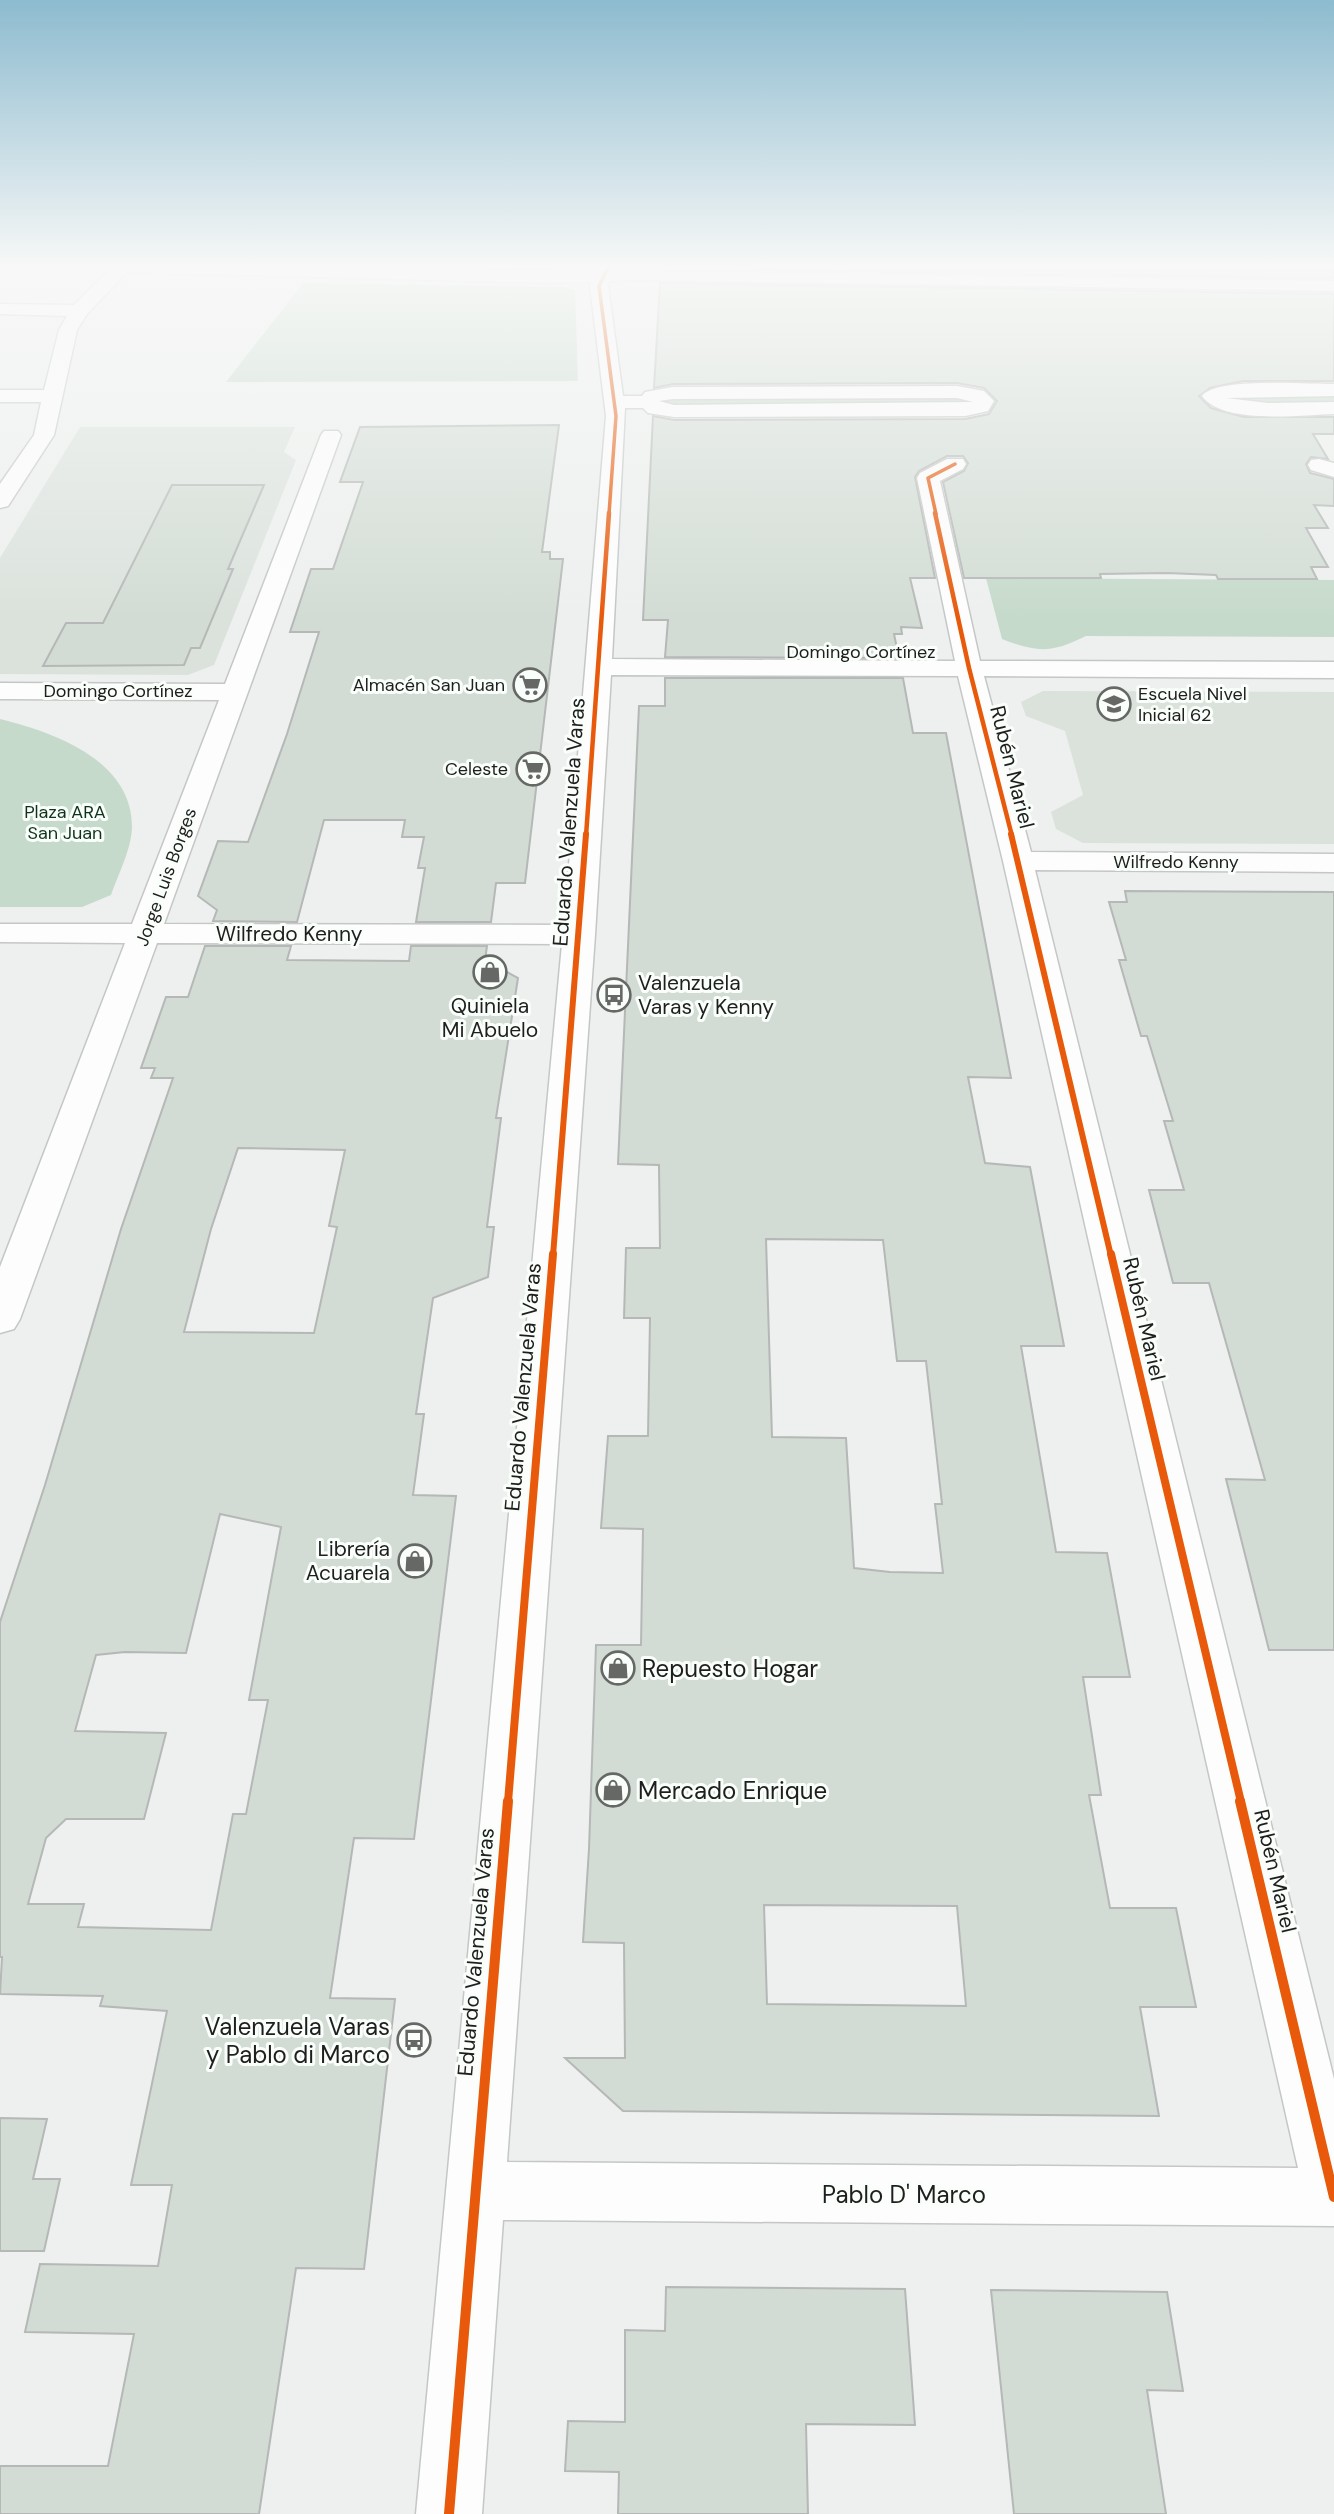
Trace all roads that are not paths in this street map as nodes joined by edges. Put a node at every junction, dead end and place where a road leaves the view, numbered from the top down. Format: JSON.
{"nodes":[{"id":1,"x":55,"y":383,"type":"edge"},
{"id":2,"x":612,"y":383,"type":"edge"},
{"id":3,"x":1334,"y":390,"type":"edge"},
{"id":4,"x":0,"y":396,"type":"edge"},
{"id":5,"x":614,"y":402,"type":"junction"},
{"id":6,"x":649,"y":402,"type":"junction"},
{"id":7,"x":50,"y":405,"type":"junction"},
{"id":8,"x":1334,"y":408,"type":"edge"},
{"id":9,"x":0,"y":415,"type":"edge"},
{"id":10,"x":331,"y":435,"type":"dead end"},
{"id":11,"x":955,"y":464,"type":"dead end"},
{"id":12,"x":0,"y":501,"type":"edge"},
{"id":13,"x":598,"y":667,"type":"junction"},
{"id":14,"x":970,"y":668,"type":"junction"},
{"id":15,"x":1334,"y":670,"type":"edge"},
{"id":16,"x":0,"y":691,"type":"edge"},
{"id":17,"x":235,"y":692,"type":"junction"},
{"id":18,"x":1018,"y":861,"type":"junction"},
{"id":19,"x":1334,"y":863,"type":"edge"},
{"id":20,"x":0,"y":933,"type":"edge"},
{"id":21,"x":146,"y":933,"type":"junction"},
{"id":22,"x":579,"y":935,"type":"junction"},
{"id":23,"x":0,"y":1319,"type":"edge"},
{"id":24,"x":474,"y":2191,"type":"junction"},
{"id":25,"x":1334,"y":2197,"type":"edge"},
{"id":26,"x":449,"y":2514,"type":"edge"}],
"edges":[{"from":1,"to":7,"type":"street"},
{"from":2,"to":5,"type":"street","name":"Eduardo Valenzuela Varas"},
{"from":3,"to":8,"type":"street"},
{"from":4,"to":7,"type":"street"},
{"from":5,"to":6,"type":"street"},
{"from":5,"to":13,"type":"street","name":"Eduardo Valenzuela Varas"},
{"from":6,"to":6,"type":"street"},
{"from":7,"to":9,"type":"street"},
{"from":7,"to":12,"type":"street"},
{"from":10,"to":17,"type":"street","name":"Jorge Luis Borges"},
{"from":11,"to":14,"type":"street","name":"Rubén Mariel"},
{"from":13,"to":14,"type":"street","name":"Domingo Cortínez"},
{"from":13,"to":22,"type":"street","name":"Eduardo Valenzuela Varas"},
{"from":14,"to":15,"type":"street","name":"Domingo Cortínez"},
{"from":14,"to":18,"type":"street","name":"Rubén Mariel"},
{"from":16,"to":17,"type":"street","name":"Domingo Cortínez"},
{"from":17,"to":21,"type":"street","name":"Jorge Luis Borges"},
{"from":18,"to":19,"type":"street","name":"Wilfredo Kenny"},
{"from":18,"to":25,"type":"street","name":"Rubén Mariel"},
{"from":20,"to":21,"type":"street","name":"Wilfredo Kenny"},
{"from":21,"to":22,"type":"street","name":"Wilfredo Kenny"},
{"from":21,"to":23,"type":"street","name":"Jorge Luis Borges"},
{"from":22,"to":24,"type":"street","name":"Eduardo Valenzuela Varas"},
{"from":24,"to":25,"type":"street","name":"Pablo D' Marco"},
{"from":24,"to":26,"type":"street","name":"Eduardo Valenzuela Varas"}]}
